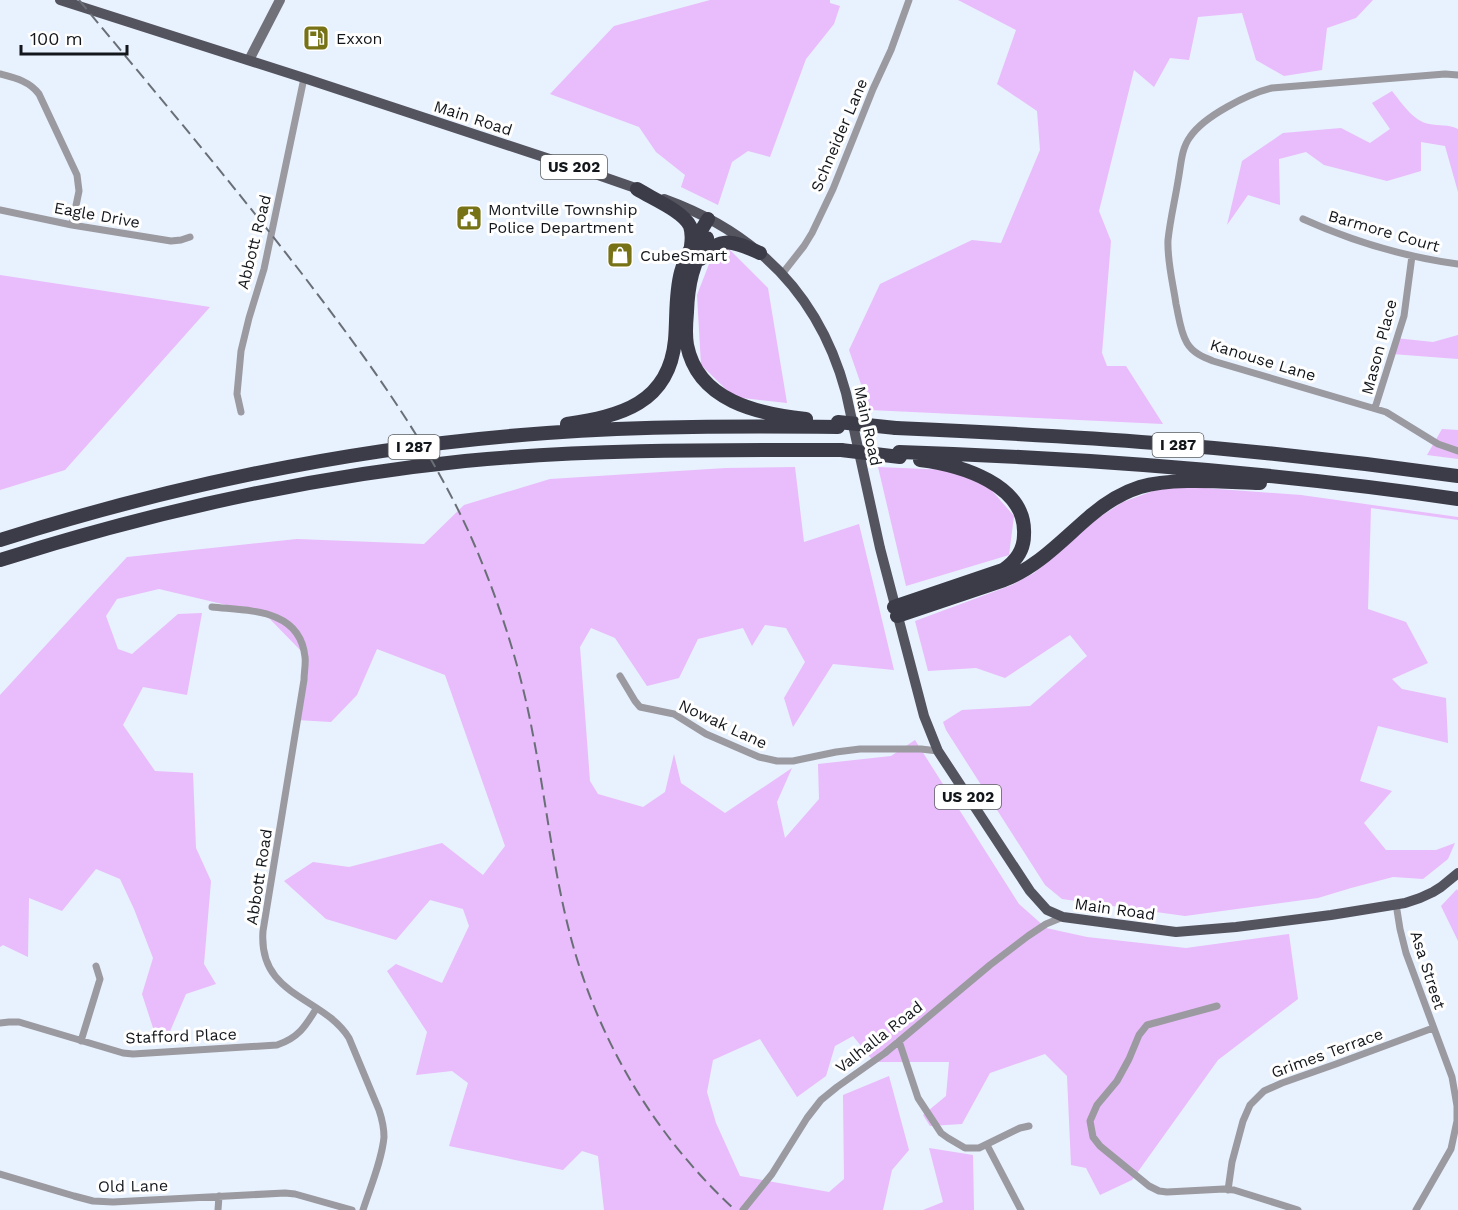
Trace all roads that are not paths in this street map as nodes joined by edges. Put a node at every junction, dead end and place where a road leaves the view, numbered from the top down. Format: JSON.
{"nodes":[{"id":1,"x":60,"y":0,"type":"edge"},
{"id":2,"x":280,"y":0,"type":"edge"},
{"id":3,"x":909,"y":0,"type":"edge"},
{"id":4,"x":249,"y":60,"type":"junction"},
{"id":5,"x":0,"y":74,"type":"edge"},
{"id":6,"x":1458,"y":75,"type":"edge"},
{"id":7,"x":304,"y":78,"type":"junction"},
{"id":8,"x":637,"y":189,"type":"junction"},
{"id":9,"x":0,"y":210,"type":"edge"},
{"id":10,"x":1303,"y":219,"type":"dead end"},
{"id":11,"x":711,"y":221,"type":"junction"},
{"id":12,"x":72,"y":225,"type":"junction"},
{"id":13,"x":190,"y":237,"type":"dead end"},
{"id":14,"x":689,"y":251,"type":"junction"},
{"id":15,"x":760,"y":253,"type":"junction"},
{"id":16,"x":1412,"y":256,"type":"junction"},
{"id":17,"x":1458,"y":264,"type":"edge"},
{"id":18,"x":692,"y":273,"type":"junction"},
{"id":19,"x":782,"y":274,"type":"junction"},
{"id":20,"x":1375,"y":408,"type":"junction"},
{"id":21,"x":241,"y":412,"type":"dead end"},
{"id":22,"x":838,"y":425,"type":"junction"},
{"id":23,"x":463,"y":441,"type":"junction"},
{"id":24,"x":1458,"y":451,"type":"edge"},
{"id":25,"x":900,"y":455,"type":"junction"},
{"id":26,"x":1458,"y":476,"type":"edge"},
{"id":27,"x":1358,"y":486,"type":"junction"},
{"id":28,"x":1458,"y":499,"type":"edge"},
{"id":29,"x":0,"y":540,"type":"edge"},
{"id":30,"x":0,"y":560,"type":"edge"},
{"id":31,"x":212,"y":607,"type":"dead end"},
{"id":32,"x":896,"y":611,"type":"junction"},
{"id":33,"x":620,"y":676,"type":"dead end"},
{"id":34,"x":938,"y":751,"type":"junction"},
{"id":35,"x":1458,"y":873,"type":"edge"},
{"id":36,"x":1396,"y":904,"type":"junction"},
{"id":37,"x":1063,"y":917,"type":"junction"},
{"id":38,"x":96,"y":966,"type":"dead end"},
{"id":39,"x":1216,"y":1006,"type":"dead end"},
{"id":40,"x":316,"y":1009,"type":"junction"},
{"id":41,"x":0,"y":1023,"type":"edge"},
{"id":42,"x":1433,"y":1028,"type":"junction"},
{"id":43,"x":81,"y":1041,"type":"junction"},
{"id":44,"x":899,"y":1041,"type":"junction"},
{"id":45,"x":1029,"y":1126,"type":"dead end"},
{"id":46,"x":987,"y":1145,"type":"junction"},
{"id":47,"x":0,"y":1174,"type":"edge"},
{"id":48,"x":1228,"y":1190,"type":"junction"},
{"id":49,"x":219,"y":1196,"type":"junction"},
{"id":50,"x":218,"y":1210,"type":"edge"},
{"id":51,"x":352,"y":1210,"type":"edge"},
{"id":52,"x":363,"y":1210,"type":"edge"},
{"id":53,"x":743,"y":1210,"type":"edge"},
{"id":54,"x":1021,"y":1210,"type":"edge"},
{"id":55,"x":1299,"y":1210,"type":"edge"},
{"id":56,"x":1416,"y":1210,"type":"edge"}],
"edges":[{"from":1,"to":4,"type":"main road","name":"Main Road","number":"US 202"},
{"from":2,"to":4,"type":"main road"},
{"from":3,"to":19,"type":"street","name":"Schneider Lane"},
{"from":4,"to":7,"type":"main road","name":"Main Road","number":"US 202"},
{"from":5,"to":12,"type":"street"},
{"from":6,"to":20,"type":"street","name":"Kanouse Lane"},
{"from":7,"to":8,"type":"main road","name":"Main Road","number":"US 202"},
{"from":7,"to":21,"type":"street","name":"Abbott Road"},
{"from":8,"to":11,"type":"main road","name":"Main Road","number":"US 202"},
{"from":8,"to":14,"type":"highway"},
{"from":9,"to":12,"type":"street","name":"Eagle Drive"},
{"from":10,"to":16,"type":"street","name":"Barmore Court"},
{"from":11,"to":14,"type":"highway"},
{"from":11,"to":15,"type":"main road","name":"Main Road","number":"US 202"},
{"from":11,"to":18,"type":"highway"},
{"from":12,"to":13,"type":"street","name":"Eagle Drive"},
{"from":14,"to":23,"type":"highway"},
{"from":15,"to":18,"type":"highway"},
{"from":15,"to":19,"type":"main road","name":"Main Road","number":"US 202"},
{"from":16,"to":17,"type":"street","name":"Barmore Court"},
{"from":16,"to":20,"type":"street","name":"Mason Place"},
{"from":18,"to":22,"type":"highway"},
{"from":19,"to":32,"type":"main road","name":"Main Road","number":"US 202"},
{"from":20,"to":24,"type":"street","name":"Kanouse Lane"},
{"from":22,"to":23,"type":"highway","number":"I 287"},
{"from":22,"to":26,"type":"highway","number":"I 287","bridge":true},
{"from":23,"to":29,"type":"highway","number":"I 287"},
{"from":25,"to":27,"type":"highway","number":"I 287"},
{"from":25,"to":30,"type":"highway","number":"I 287","bridge":true},
{"from":25,"to":32,"type":"highway"},
{"from":27,"to":28,"type":"highway","number":"I 287"},
{"from":27,"to":32,"type":"highway"},
{"from":31,"to":40,"type":"street","name":"Abbott Road"},
{"from":32,"to":34,"type":"main road","name":"Main Road","number":"US 202"},
{"from":33,"to":34,"type":"street","name":"Nowak Lane"},
{"from":34,"to":37,"type":"main road","name":"Main Road","number":"US 202"},
{"from":35,"to":36,"type":"main road","name":"Main Road","number":"US 202"},
{"from":36,"to":37,"type":"main road","name":"Main Road","number":"US 202"},
{"from":36,"to":42,"type":"street","name":"Asa Street"},
{"from":37,"to":44,"type":"street","name":"Valhalla Road"},
{"from":38,"to":43,"type":"street"},
{"from":39,"to":48,"type":"street"},
{"from":40,"to":43,"type":"street","name":"Stafford Place"},
{"from":40,"to":52,"type":"street","name":"Abbott Road"},
{"from":41,"to":43,"type":"street","name":"Stafford Place"},
{"from":42,"to":48,"type":"street","name":"Grimes Terrace"},
{"from":42,"to":56,"type":"street","name":"Asa Street"},
{"from":44,"to":46,"type":"street"},
{"from":44,"to":53,"type":"street","name":"Valhalla Road"},
{"from":45,"to":46,"type":"street"},
{"from":46,"to":54,"type":"street"},
{"from":47,"to":49,"type":"street","name":"Old Lane"},
{"from":48,"to":55,"type":"street"},
{"from":49,"to":50,"type":"street"},
{"from":49,"to":51,"type":"street","name":"Old Lane"}]}
